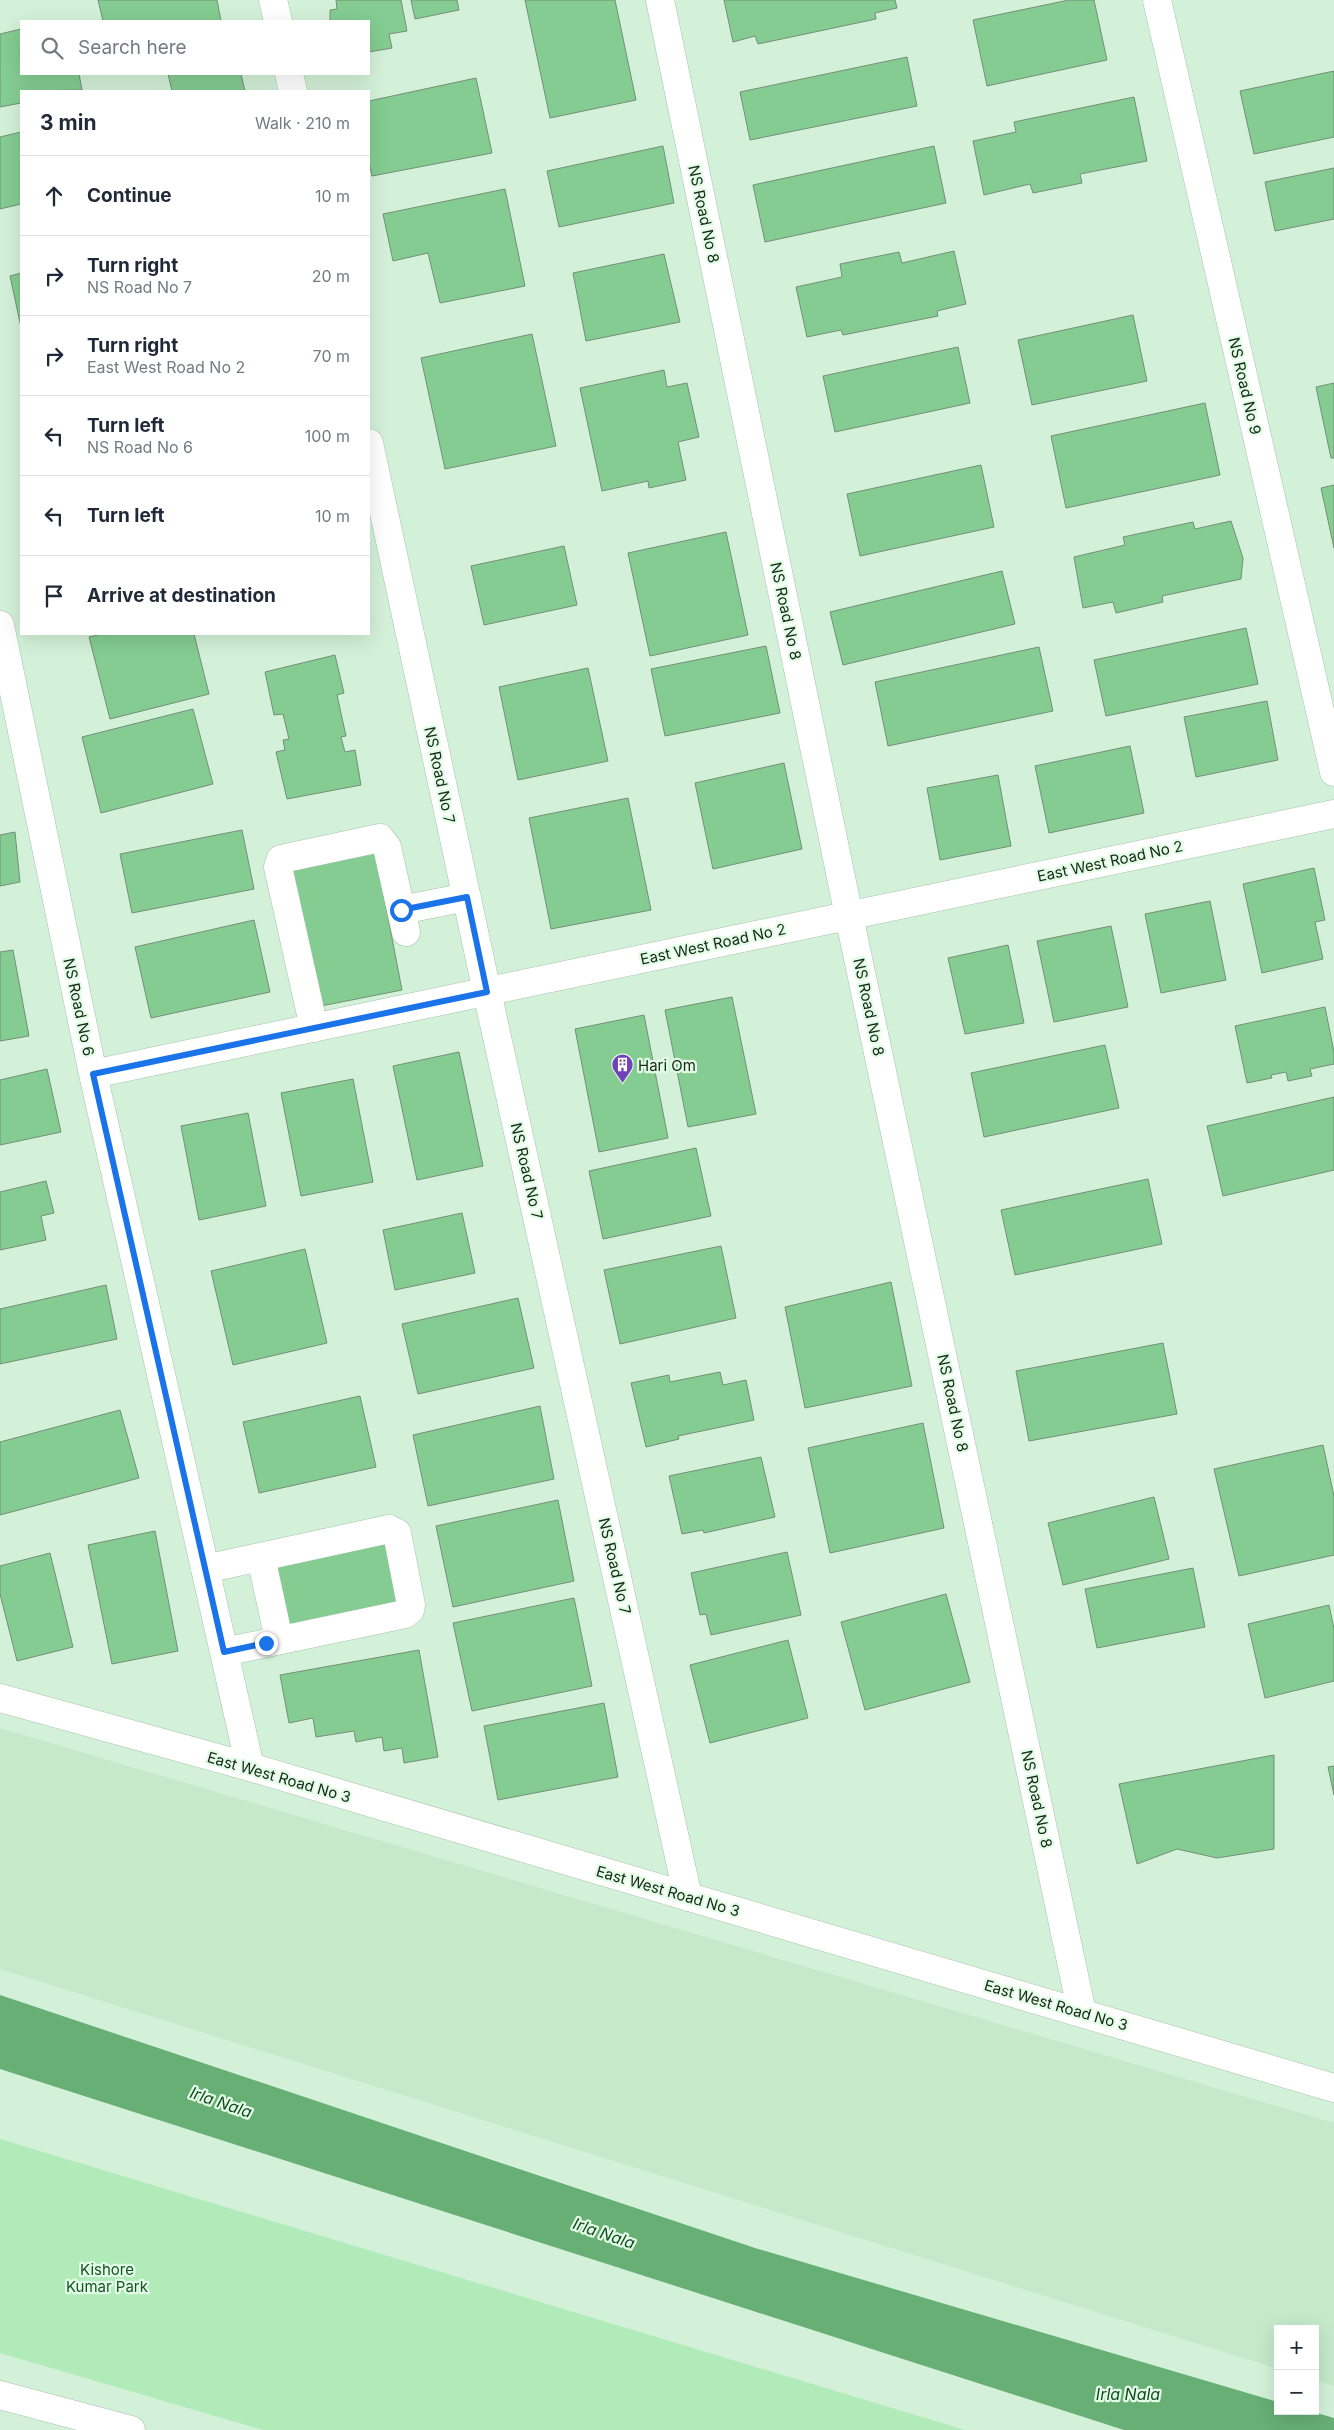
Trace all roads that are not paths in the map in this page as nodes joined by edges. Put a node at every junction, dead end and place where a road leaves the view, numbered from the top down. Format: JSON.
{"nodes":[{"id":1,"x":273,"y":0,"type":"edge"},
{"id":2,"x":660,"y":0,"type":"edge"},
{"id":3,"x":1157,"y":0,"type":"edge"},
{"id":4,"x":278,"y":20,"type":"edge"},
{"id":5,"x":289,"y":75,"type":"edge"},
{"id":6,"x":293,"y":90,"type":"edge"},
{"id":7,"x":370,"y":448,"type":"edge"},
{"id":8,"x":0,"y":625,"type":"edge"},
{"id":9,"x":1334,"y":772,"type":"edge"},
{"id":10,"x":1334,"y":814,"type":"edge"},
{"id":11,"x":467,"y":897,"type":"junction"},
{"id":12,"x":849,"y":916,"type":"junction"},
{"id":13,"x":487,"y":992,"type":"junction"},
{"id":14,"x":314,"y":1028,"type":"junction"},
{"id":15,"x":93,"y":1074,"type":"junction"},
{"id":16,"x":261,"y":1557,"type":"junction"},
{"id":17,"x":205,"y":1569,"type":"junction"},
{"id":18,"x":279,"y":1640,"type":"junction"},
{"id":19,"x":224,"y":1652,"type":"junction"},
{"id":20,"x":0,"y":1698,"type":"edge"},
{"id":21,"x":250,"y":1768,"type":"junction"},
{"id":22,"x":688,"y":1897,"type":"junction"},
{"id":23,"x":1082,"y":2013,"type":"junction"},
{"id":24,"x":1334,"y":2088,"type":"edge"},
{"id":25,"x":0,"y":2394,"type":"edge"},
{"id":26,"x":131,"y":2430,"type":"edge"}],
"edges":[{"from":1,"to":4,"type":"street"},
{"from":2,"to":12,"type":"street","name":"NS Road No 8"},
{"from":3,"to":9,"type":"street","name":"NS Road No 9"},
{"from":5,"to":6,"type":"street"},
{"from":7,"to":11,"type":"street","name":"NS Road No 7"},
{"from":8,"to":15,"type":"street","name":"NS Road No 6"},
{"from":10,"to":12,"type":"street","name":"East West Road No 2"},
{"from":11,"to":13,"type":"street","name":"NS Road No 7"},
{"from":11,"to":14,"type":"street"},
{"from":12,"to":13,"type":"street","name":"East West Road No 2"},
{"from":12,"to":23,"type":"street","name":"NS Road No 8"},
{"from":13,"to":14,"type":"street","name":"East West Road No 2"},
{"from":13,"to":22,"type":"street","name":"NS Road No 7"},
{"from":14,"to":15,"type":"street","name":"East West Road No 2"},
{"from":15,"to":17,"type":"street","name":"NS Road No 6"},
{"from":16,"to":17,"type":"street"},
{"from":16,"to":18,"type":"street"},
{"from":16,"to":18,"type":"street"},
{"from":17,"to":19,"type":"street","name":"NS Road No 6"},
{"from":18,"to":19,"type":"street"},
{"from":19,"to":21,"type":"street","name":"NS Road No 6"},
{"from":20,"to":21,"type":"street","name":"East West Road No 3"},
{"from":21,"to":22,"type":"street","name":"East West Road No 3"},
{"from":22,"to":23,"type":"street","name":"East West Road No 3"},
{"from":23,"to":24,"type":"street","name":"East West Road No 3"},
{"from":25,"to":26,"type":"street"}]}
